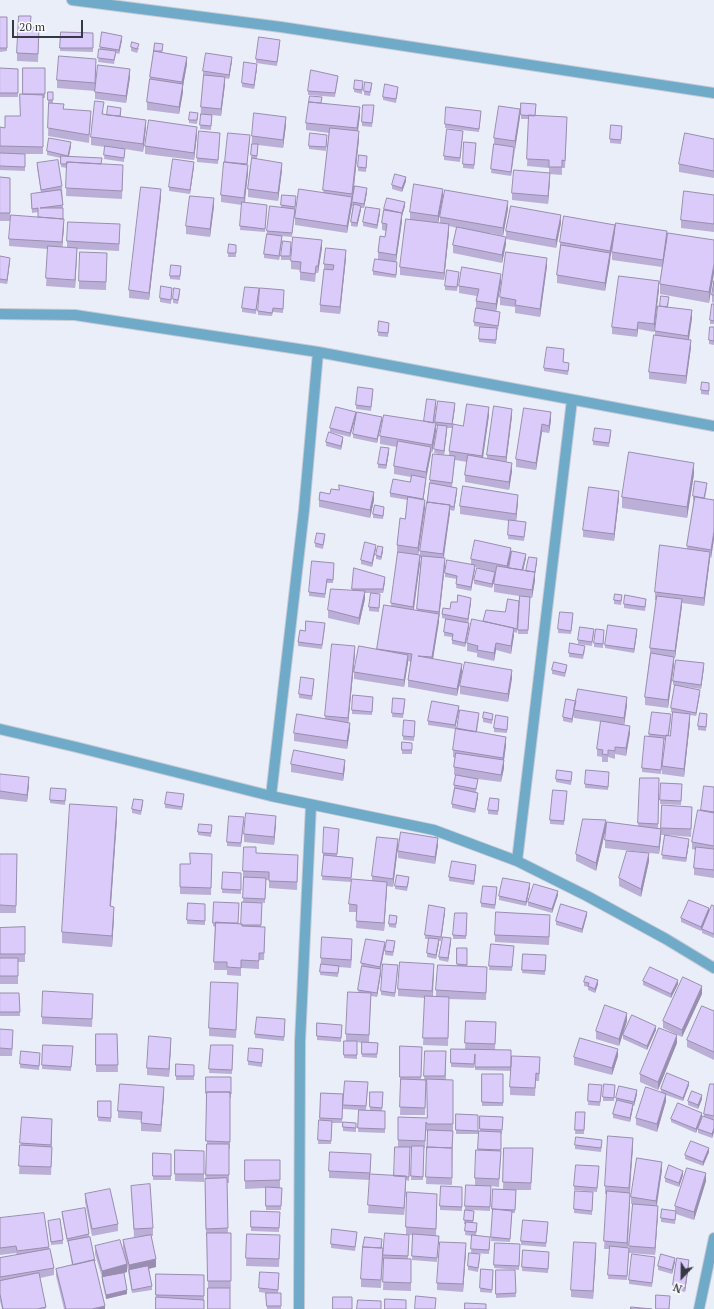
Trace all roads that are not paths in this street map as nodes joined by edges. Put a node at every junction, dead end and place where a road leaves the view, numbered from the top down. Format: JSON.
{"nodes":[{"id":1,"x":72,"y":0,"type":"edge"},
{"id":2,"x":714,"y":93,"type":"edge"},
{"id":3,"x":0,"y":314,"type":"edge"},
{"id":4,"x":318,"y":352,"type":"junction"},
{"id":5,"x":572,"y":400,"type":"junction"},
{"id":6,"x":714,"y":426,"type":"edge"},
{"id":7,"x":0,"y":729,"type":"edge"},
{"id":8,"x":271,"y":796,"type":"junction"},
{"id":9,"x":311,"y":805,"type":"junction"},
{"id":10,"x":517,"y":861,"type":"junction"},
{"id":11,"x":714,"y":968,"type":"edge"},
{"id":12,"x":714,"y":1238,"type":"edge"},
{"id":13,"x":299,"y":1309,"type":"edge"},
{"id":14,"x":699,"y":1309,"type":"edge"}],
"edges":[{"from":1,"to":2,"type":"street"},
{"from":3,"to":4,"type":"street"},
{"from":4,"to":5,"type":"street"},
{"from":4,"to":8,"type":"street"},
{"from":5,"to":6,"type":"street"},
{"from":5,"to":10,"type":"street"},
{"from":7,"to":8,"type":"street"},
{"from":8,"to":9,"type":"street"},
{"from":9,"to":10,"type":"street"},
{"from":9,"to":13,"type":"street"},
{"from":10,"to":11,"type":"street"},
{"from":12,"to":14,"type":"street"}]}
